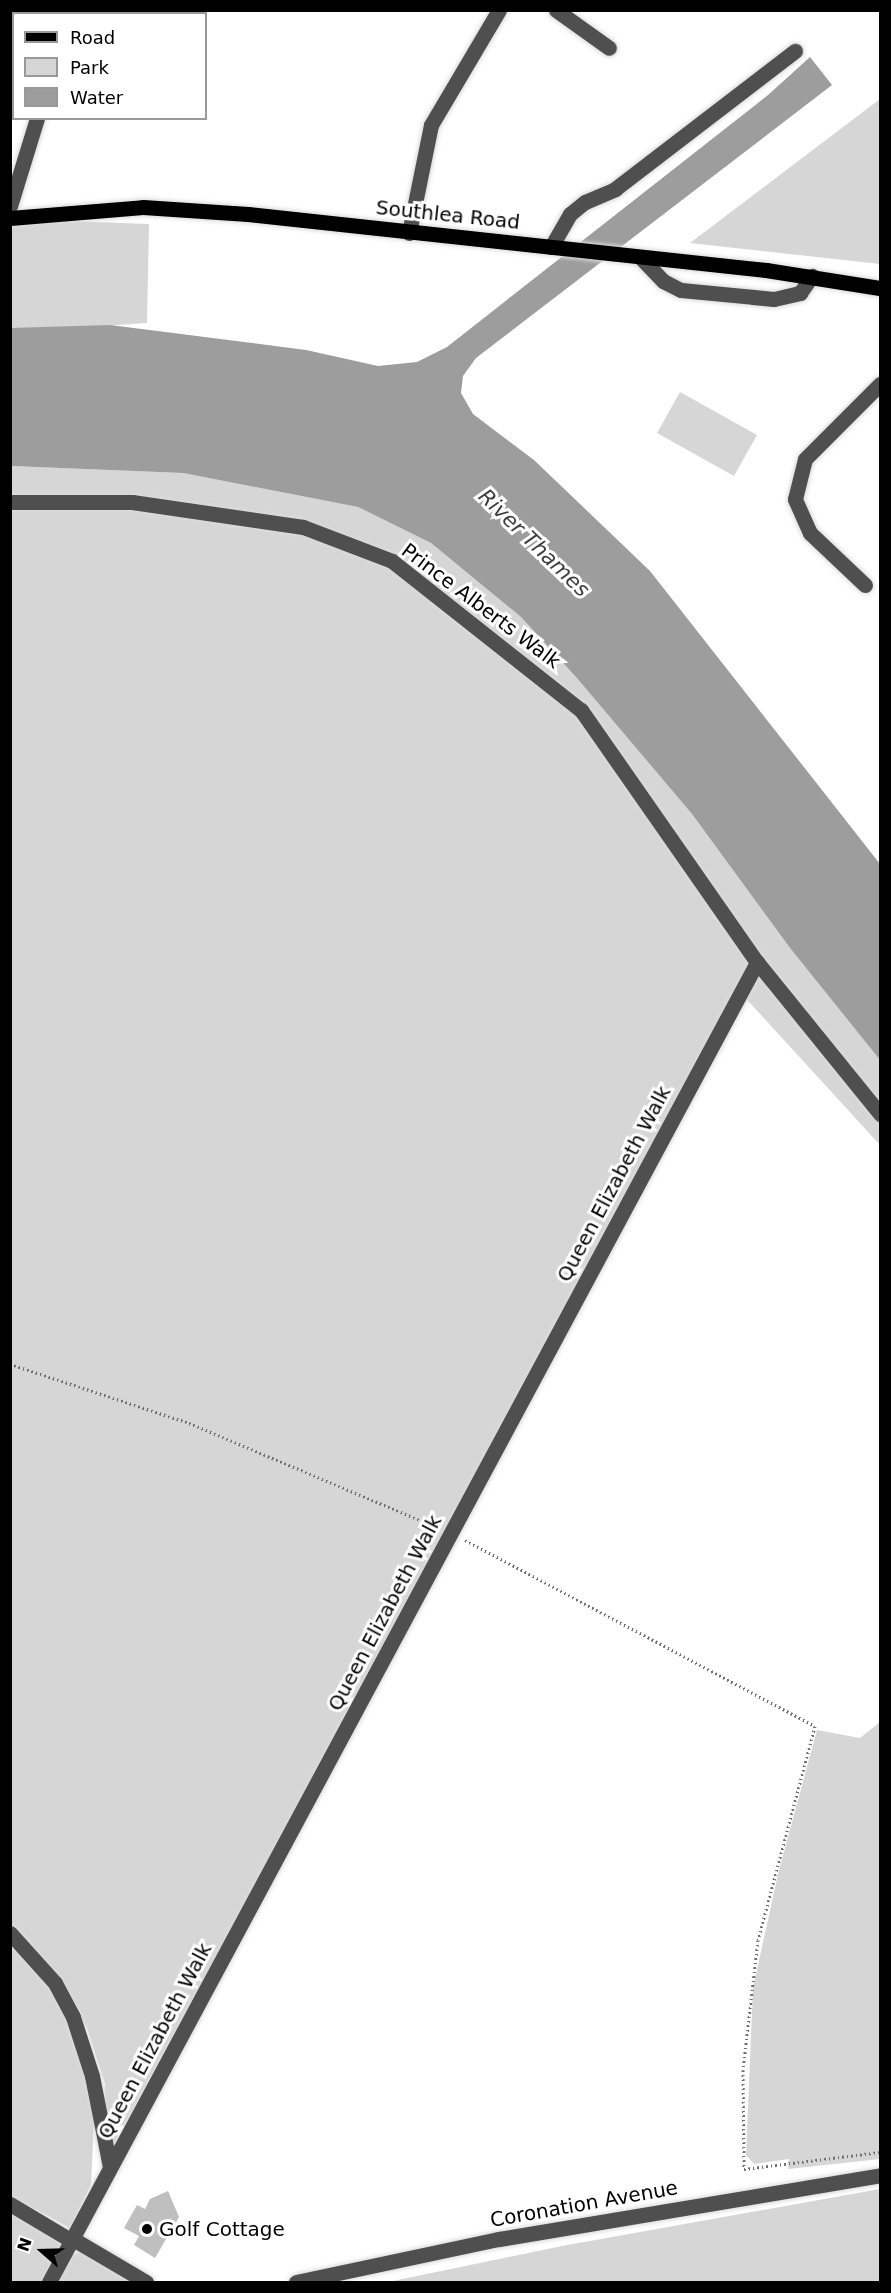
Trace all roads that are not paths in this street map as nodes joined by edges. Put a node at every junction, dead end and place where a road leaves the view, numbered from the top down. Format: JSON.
{"nodes":[{"id":1,"x":499,"y":10,"type":"edge"},
{"id":2,"x":556,"y":10,"type":"edge"},
{"id":3,"x":609,"y":48,"type":"dead end"},
{"id":4,"x":795,"y":51,"type":"dead end"},
{"id":5,"x":36,"y":120,"type":"edge"},
{"id":6,"x":10,"y":206,"type":"edge"},
{"id":7,"x":10,"y":218,"type":"edge"},
{"id":8,"x":409,"y":233,"type":"junction"},
{"id":9,"x":556,"y":248,"type":"junction"},
{"id":10,"x":640,"y":257,"type":"junction"},
{"id":11,"x":812,"y":276,"type":"junction"},
{"id":12,"x":880,"y":288,"type":"edge"},
{"id":13,"x":880,"y":384,"type":"edge"},
{"id":14,"x":10,"y":502,"type":"edge"},
{"id":15,"x":865,"y":585,"type":"dead end"},
{"id":16,"x":757,"y":962,"type":"junction"},
{"id":17,"x":880,"y":1114,"type":"edge"},
{"id":18,"x":10,"y":1933,"type":"edge"},
{"id":19,"x":111,"y":2167,"type":"junction"},
{"id":20,"x":880,"y":2175,"type":"edge"},
{"id":21,"x":10,"y":2204,"type":"edge"},
{"id":22,"x":72,"y":2240,"type":"junction"},
{"id":23,"x":49,"y":2283,"type":"edge"},
{"id":24,"x":146,"y":2283,"type":"edge"},
{"id":25,"x":296,"y":2283,"type":"edge"}],
"edges":[{"from":1,"to":8,"type":"street"},
{"from":2,"to":3,"type":"street"},
{"from":4,"to":9,"type":"street"},
{"from":5,"to":6,"type":"street"},
{"from":7,"to":8,"type":"main road","name":"Southlea Road"},
{"from":8,"to":9,"type":"main road","name":"Southlea Road"},
{"from":9,"to":10,"type":"main road","name":"Southlea Road"},
{"from":10,"to":11,"type":"main road","name":"Southlea Road"},
{"from":10,"to":11,"type":"street"},
{"from":11,"to":12,"type":"main road","name":"Southlea Road"},
{"from":13,"to":15,"type":"street"},
{"from":14,"to":16,"type":"street","name":"Prince Alberts Walk"},
{"from":16,"to":17,"type":"street","name":"Prince Alberts Walk"},
{"from":16,"to":19,"type":"street","name":"Queen Elizabeth Walk"},
{"from":18,"to":19,"type":"street"},
{"from":19,"to":22,"type":"street","name":"Queen Elizabeth Walk"},
{"from":20,"to":25,"type":"street","name":"Coronation Avenue"},
{"from":21,"to":22,"type":"street"},
{"from":22,"to":23,"type":"street","name":"Queen Elizabeth Walk"},
{"from":22,"to":24,"type":"street"}]}
